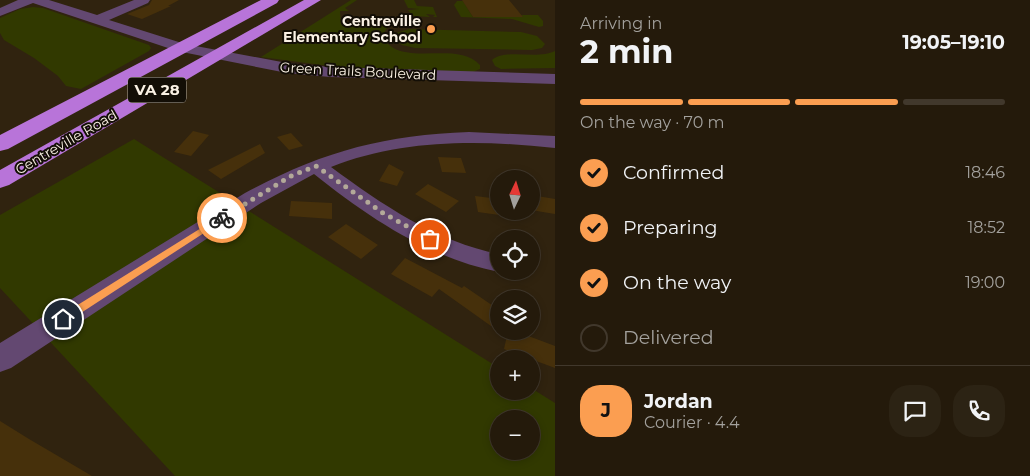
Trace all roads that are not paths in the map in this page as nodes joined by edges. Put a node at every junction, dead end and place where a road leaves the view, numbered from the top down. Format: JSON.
{"nodes":[{"id":1,"x":29,"y":0,"type":"edge"},
{"id":2,"x":37,"y":0,"type":"edge"},
{"id":3,"x":144,"y":0,"type":"edge"},
{"id":4,"x":272,"y":0,"type":"edge"},
{"id":5,"x":314,"y":0,"type":"edge"},
{"id":6,"x":0,"y":12,"type":"edge"},
{"id":7,"x":97,"y":20,"type":"junction"},
{"id":8,"x":182,"y":48,"type":"junction"},
{"id":9,"x":213,"y":58,"type":"junction"},
{"id":10,"x":555,"y":79,"type":"edge"},
{"id":11,"x":555,"y":89,"type":"edge"},
{"id":12,"x":555,"y":142,"type":"edge"},
{"id":13,"x":0,"y":144,"type":"edge"},
{"id":14,"x":316,"y":166,"type":"junction"},
{"id":15,"x":0,"y":180,"type":"edge"},
{"id":16,"x":490,"y":262,"type":"edge"},
{"id":17,"x":0,"y":359,"type":"edge"}],
"edges":[{"from":1,"to":6,"type":"street"},
{"from":2,"to":7,"type":"street","name":"Green Trails Boulevard"},
{"from":3,"to":7,"type":"street"},
{"from":4,"to":8,"type":"highway","name":"Centreville Road","number":"VA 28"},
{"from":5,"to":9,"type":"highway","name":"Centreville Road","number":"VA 28"},
{"from":7,"to":8,"type":"street","name":"Green Trails Boulevard"},
{"from":8,"to":9,"type":"street","name":"Green Trails Boulevard"},
{"from":8,"to":13,"type":"highway","name":"Centreville Road","number":"VA 28"},
{"from":9,"to":10,"type":"street","name":"Green Trails Boulevard"},
{"from":9,"to":11,"type":"street","name":"Green Trails Boulevard"},
{"from":9,"to":15,"type":"highway","name":"Centreville Road","number":"VA 28"},
{"from":12,"to":14,"type":"street"},
{"from":14,"to":16,"type":"street"},
{"from":14,"to":17,"type":"street"}]}
